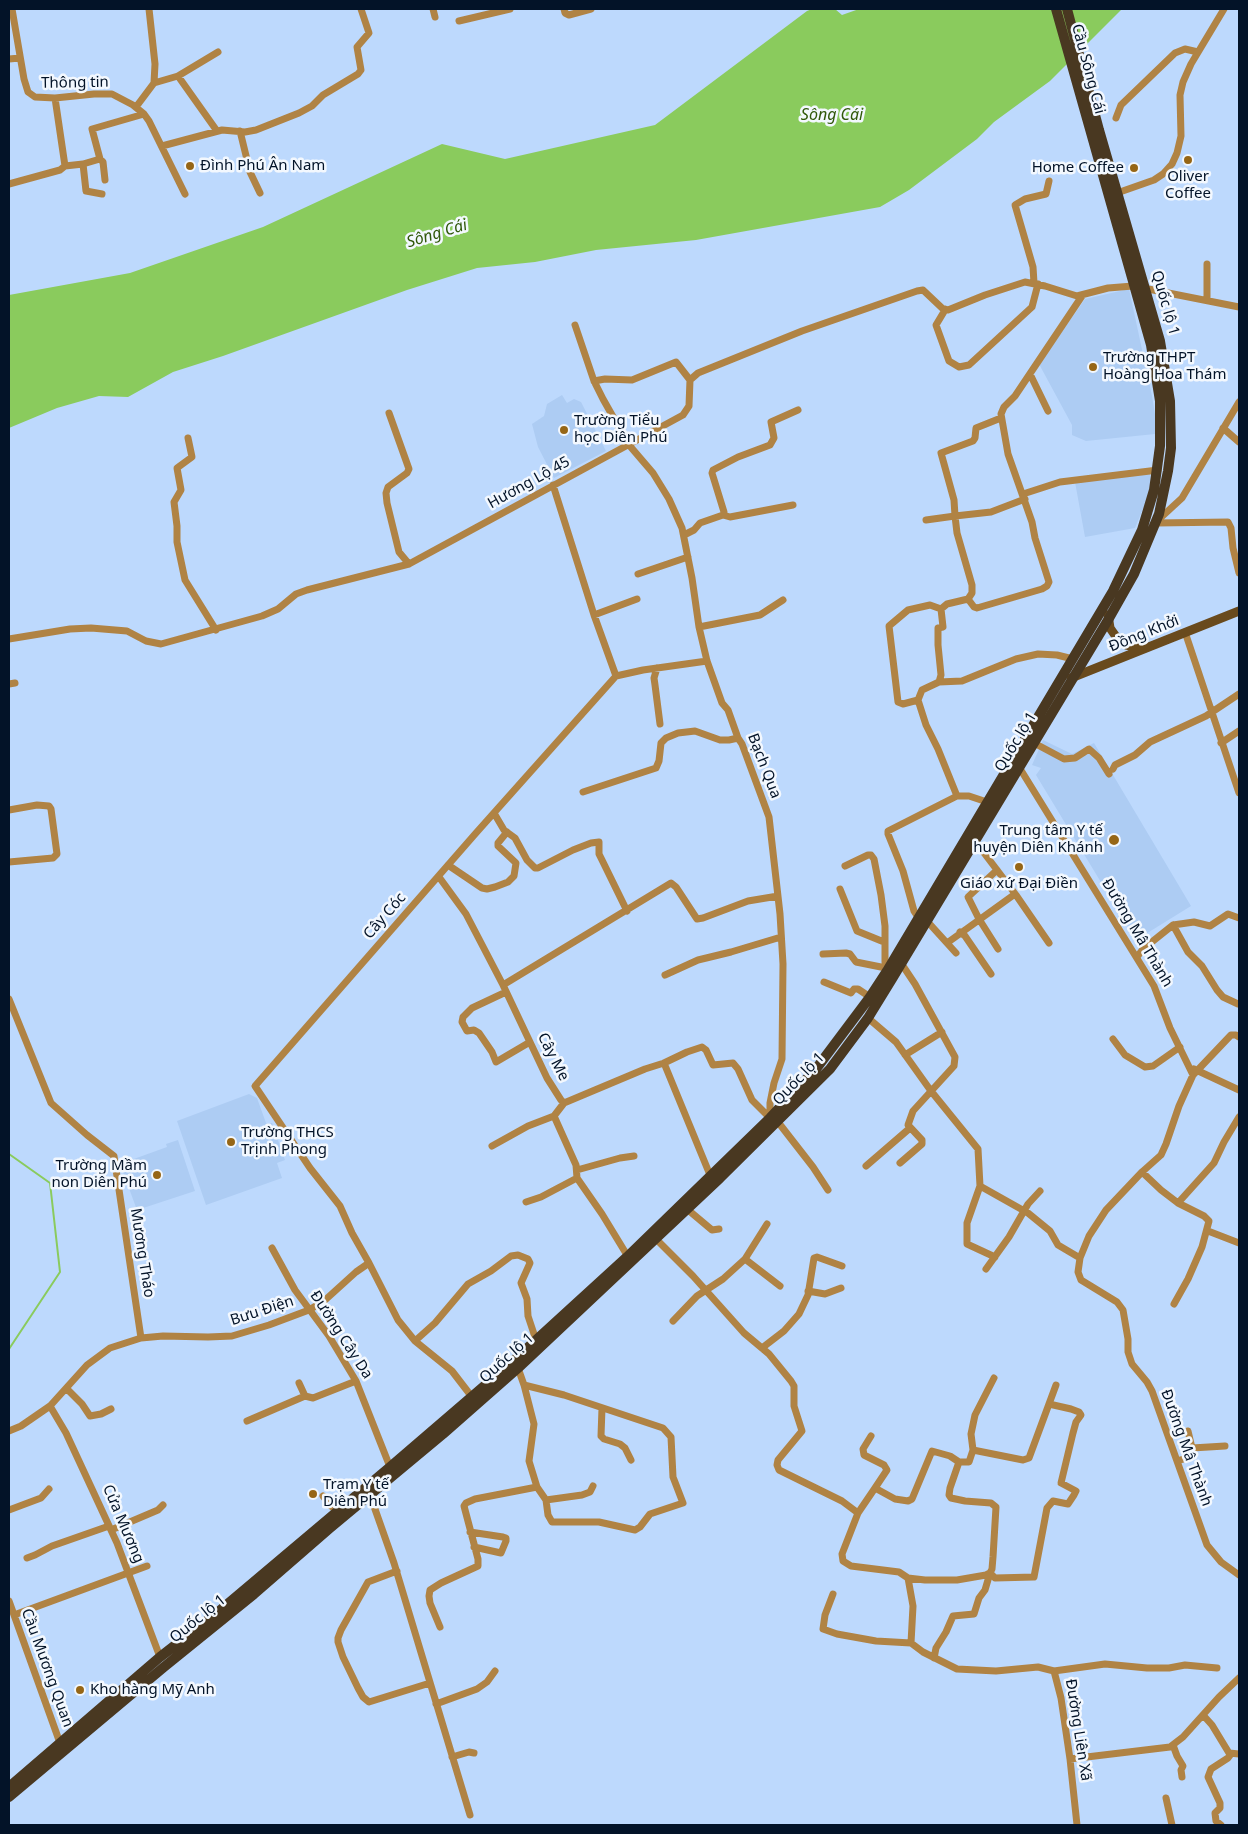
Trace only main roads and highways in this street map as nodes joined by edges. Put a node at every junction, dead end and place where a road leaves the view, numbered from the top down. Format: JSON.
{"nodes":[{"id":1,"x":1056,"y":9,"type":"edge"},
{"id":2,"x":1067,"y":9,"type":"edge"},
{"id":3,"x":1100,"y":130,"type":"joint"},
{"id":4,"x":1091,"y":137,"type":"joint"},
{"id":5,"x":1106,"y":602,"type":"junction"},
{"id":6,"x":1239,"y":610,"type":"edge"},
{"id":7,"x":1108,"y":620,"type":"junction"},
{"id":8,"x":1148,"y":646,"type":"junction"},
{"id":9,"x":1072,"y":678,"type":"junction"},
{"id":10,"x":1059,"y":683,"type":"junction"},
{"id":11,"x":923,"y":919,"type":"junction"},
{"id":12,"x":774,"y":1120,"type":"junction"},
{"id":13,"x":629,"y":1260,"type":"junction"},
{"id":14,"x":9,"y":1787,"type":"edge"},
{"id":15,"x":9,"y":1797,"type":"edge"}],
"edges":[{"from":1,"to":4,"type":"highway","name":"Cầu Sông Cái"},
{"from":2,"to":3,"type":"highway","name":"Cầu Sông Cái"},
{"from":3,"to":7,"type":"highway","name":"Quốc lộ 1"},
{"from":4,"to":5,"type":"highway","name":"Quốc lộ 1"},
{"from":5,"to":7,"type":"main road"},
{"from":5,"to":10,"type":"highway","name":"Quốc lộ 1"},
{"from":6,"to":8,"type":"main road","name":"Đồng Khởi"},
{"from":7,"to":8,"type":"main road"},
{"from":7,"to":9,"type":"highway","name":"Quốc lộ 1"},
{"from":8,"to":9,"type":"main road","name":"Đồng Khởi"},
{"from":9,"to":10,"type":"main road","name":"Đồng Khởi"},
{"from":9,"to":11,"type":"highway","name":"Quốc lộ 1"},
{"from":10,"to":11,"type":"highway","name":"Quốc lộ 1"},
{"from":11,"to":12,"type":"highway","name":"Quốc lộ 1"},
{"from":11,"to":12,"type":"highway","name":"Quốc lộ 1"},
{"from":12,"to":13,"type":"highway","name":"Quốc lộ 1"},
{"from":12,"to":13,"type":"highway","name":"Quốc lộ 1"},
{"from":13,"to":14,"type":"highway","name":"Quốc lộ 1"},
{"from":13,"to":15,"type":"highway","name":"Quốc lộ 1"}]}
